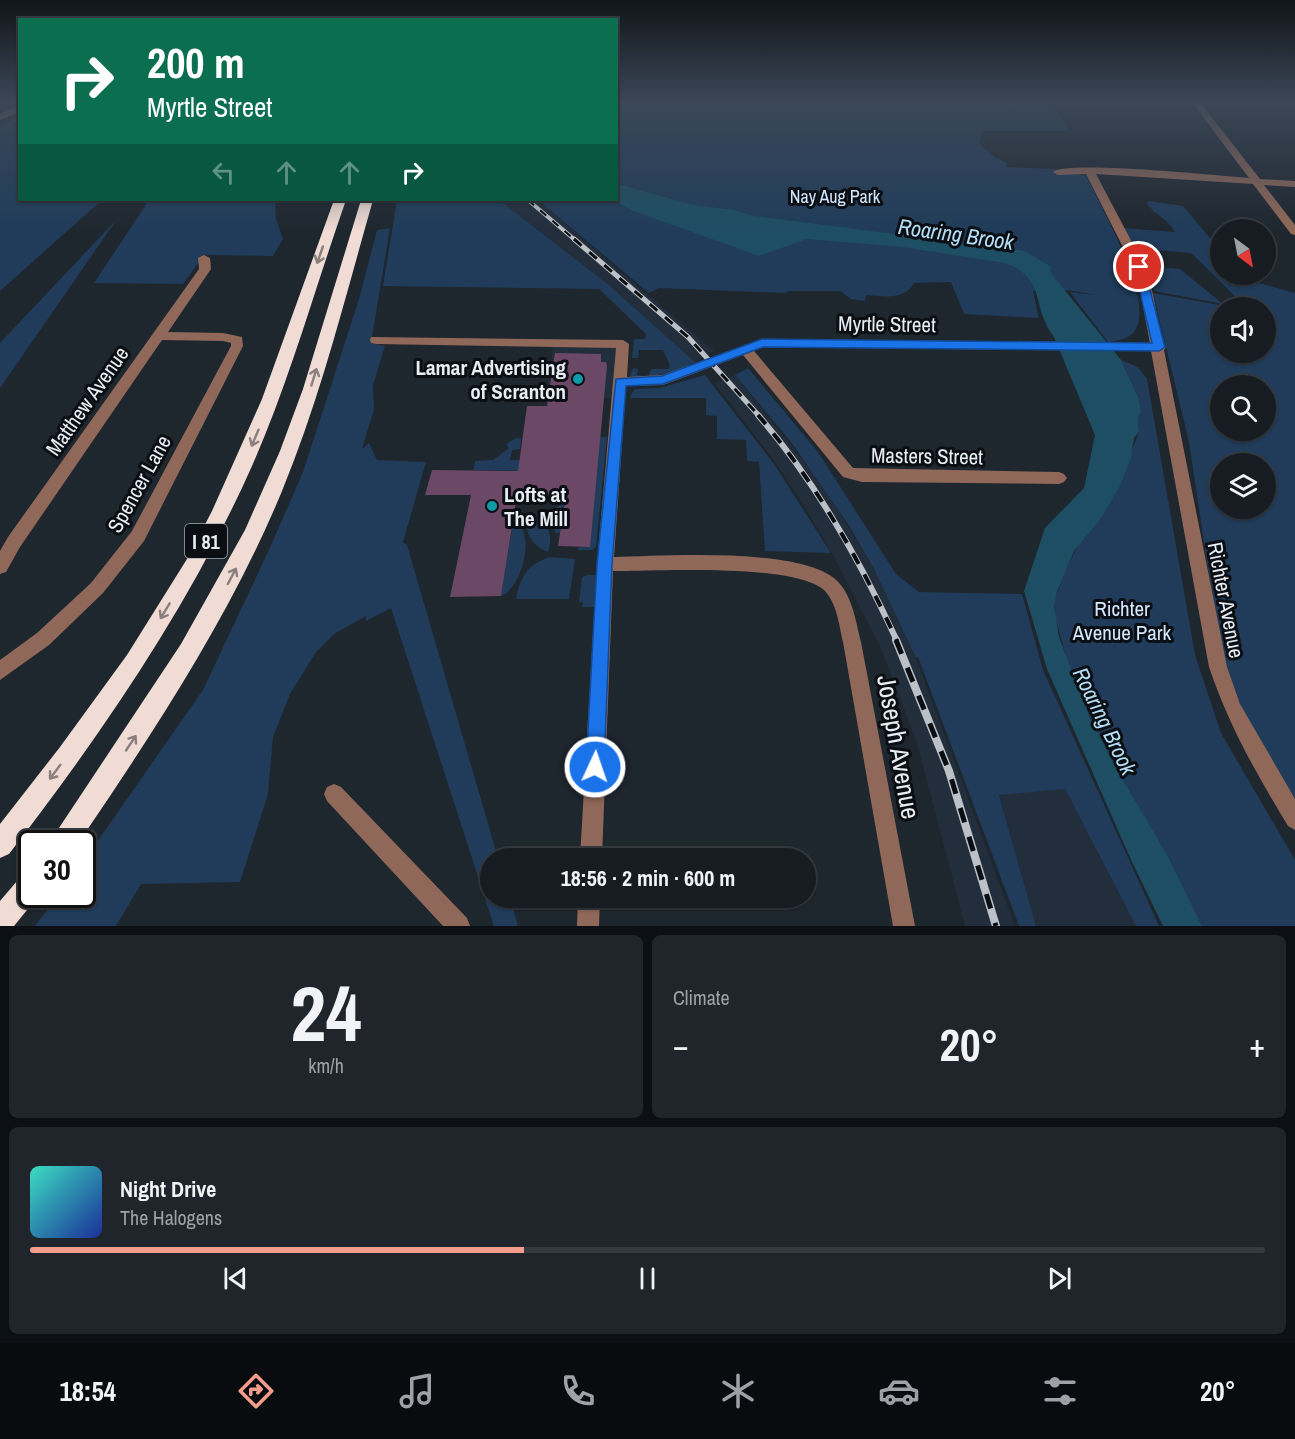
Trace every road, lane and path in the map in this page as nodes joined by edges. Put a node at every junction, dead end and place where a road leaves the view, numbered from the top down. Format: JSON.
{"nodes":[{"id":1,"x":1228,"y":144,"type":"edge"},
{"id":2,"x":1089,"y":171,"type":"junction"},
{"id":3,"x":1058,"y":172,"type":"dead end"},
{"id":4,"x":1257,"y":181,"type":"junction"},
{"id":5,"x":1295,"y":184,"type":"edge"},
{"id":6,"x":340,"y":201,"type":"edge"},
{"id":7,"x":367,"y":201,"type":"edge"},
{"id":8,"x":1295,"y":232,"type":"edge"},
{"id":9,"x":204,"y":258,"type":"dead end"},
{"id":10,"x":157,"y":336,"type":"junction"},
{"id":11,"x":376,"y":339,"type":"dead end"},
{"id":12,"x":1159,"y":347,"type":"junction"},
{"id":13,"x":745,"y":348,"type":"junction"},
{"id":14,"x":620,"y":382,"type":"junction"},
{"id":15,"x":1059,"y":478,"type":"dead end"},
{"id":16,"x":605,"y":564,"type":"junction"},
{"id":17,"x":0,"y":567,"type":"edge"},
{"id":18,"x":0,"y":671,"type":"edge"},
{"id":19,"x":334,"y":794,"type":"dead end"},
{"id":20,"x":1295,"y":819,"type":"edge"},
{"id":21,"x":71,"y":830,"type":"edge"},
{"id":22,"x":0,"y":845,"type":"edge"},
{"id":23,"x":591,"y":848,"type":"edge"},
{"id":24,"x":18,"y":900,"type":"edge"},
{"id":25,"x":589,"y":908,"type":"edge"},
{"id":26,"x":5,"y":915,"type":"edge"},
{"id":27,"x":459,"y":926,"type":"edge"},
{"id":28,"x":588,"y":926,"type":"edge"},
{"id":29,"x":904,"y":926,"type":"edge"}],
"edges":[{"from":1,"to":4,"type":"street"},
{"from":2,"to":3,"type":"street"},
{"from":2,"to":4,"type":"street"},
{"from":2,"to":12,"type":"street","name":"Richter Avenue"},
{"from":4,"to":5,"type":"street"},
{"from":4,"to":8,"type":"street"},
{"from":6,"to":22,"type":"highway","number":"I 81","one_way":true},
{"from":21,"to":7,"type":"highway","number":"I 81","one_way":true},
{"from":9,"to":10,"type":"street","name":"Matthew Avenue"},
{"from":10,"to":17,"type":"street","name":"Matthew Avenue"},
{"from":10,"to":18,"type":"street","name":"Spencer Lane"},
{"from":11,"to":14,"type":"street"},
{"from":12,"to":13,"type":"street","name":"Myrtle Street"},
{"from":12,"to":20,"type":"street","name":"Richter Avenue"},
{"from":13,"to":14,"type":"street","name":"Myrtle Street"},
{"from":13,"to":15,"type":"street","name":"Masters Street"},
{"from":14,"to":16,"type":"street"},
{"from":16,"to":23,"type":"street"},
{"from":16,"to":29,"type":"street","name":"Joseph Avenue"},
{"from":19,"to":27,"type":"street"},
{"from":24,"to":26,"type":"highway"},
{"from":25,"to":28,"type":"street"}]}
